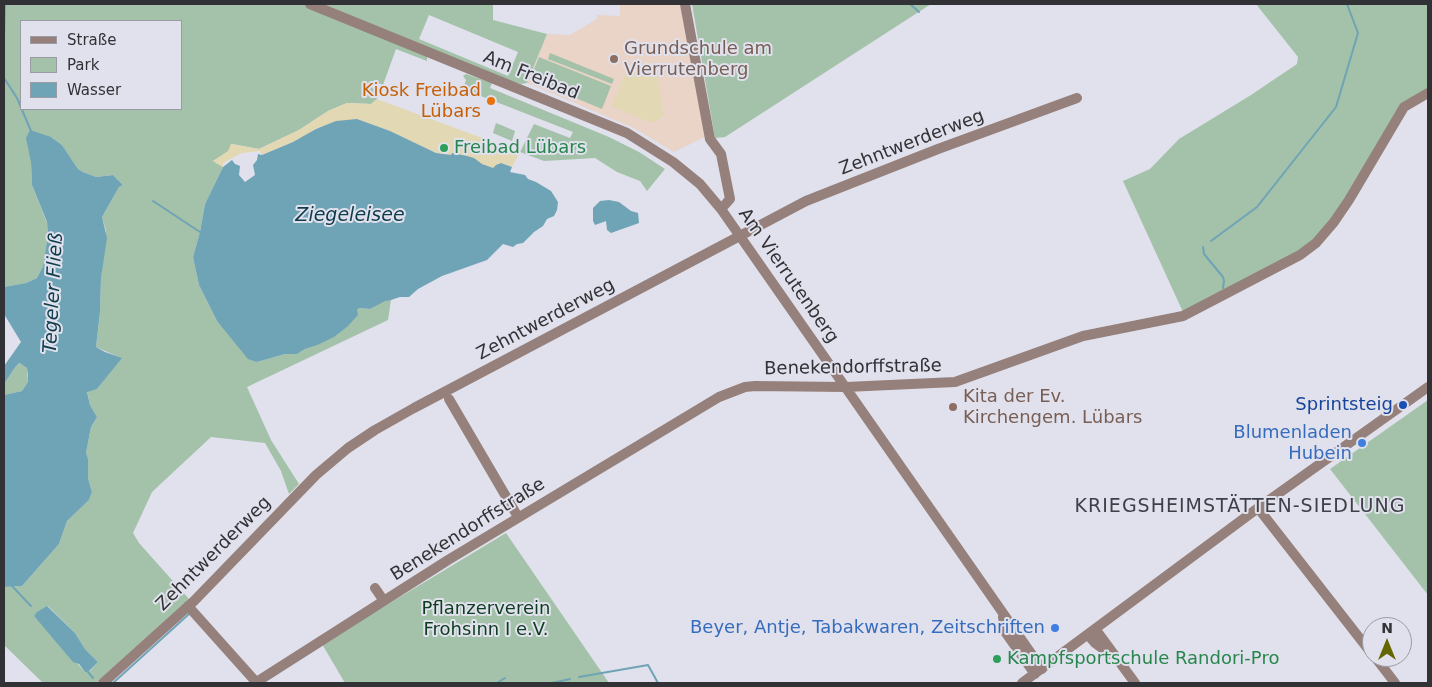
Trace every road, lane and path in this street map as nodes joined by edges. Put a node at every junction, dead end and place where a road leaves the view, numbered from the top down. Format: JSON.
{"nodes":[{"id":1,"x":310,"y":4,"type":"edge"},
{"id":2,"x":685,"y":4,"type":"edge"},
{"id":3,"x":1428,"y":93,"type":"edge"},
{"id":4,"x":1077,"y":98,"type":"dead end"},
{"id":5,"x":721,"y":209,"type":"junction"},
{"id":6,"x":739,"y":236,"type":"junction"},
{"id":7,"x":846,"y":387,"type":"junction"},
{"id":8,"x":1428,"y":387,"type":"edge"},
{"id":9,"x":449,"y":400,"type":"dead end"},
{"id":10,"x":1258,"y":508,"type":"junction"},
{"id":11,"x":518,"y":517,"type":"junction"},
{"id":12,"x":375,"y":588,"type":"dead end"},
{"id":13,"x":384,"y":601,"type":"junction"},
{"id":14,"x":188,"y":606,"type":"junction"},
{"id":15,"x":1092,"y":632,"type":"junction"},
{"id":16,"x":1362,"y":641,"type":"edge"},
{"id":17,"x":1382,"y":667,"type":"edge"},
{"id":18,"x":1038,"y":671,"type":"junction"},
{"id":19,"x":102,"y":683,"type":"edge"},
{"id":20,"x":256,"y":683,"type":"edge"},
{"id":21,"x":1022,"y":683,"type":"edge"},
{"id":22,"x":1135,"y":683,"type":"edge"},
{"id":23,"x":1395,"y":683,"type":"edge"}],
"edges":[{"from":1,"to":5,"type":"street","name":"Am Freibad"},
{"from":2,"to":5,"type":"street","name":"Am Vierrutenberg"},
{"from":3,"to":7,"type":"street","name":"Benekendorffstraße"},
{"from":4,"to":6,"type":"street","name":"Zehntwerderweg"},
{"from":5,"to":6,"type":"street","name":"Am Vierrutenberg"},
{"from":6,"to":7,"type":"street","name":"Am Vierrutenberg"},
{"from":6,"to":14,"type":"street","name":"Zehntwerderweg"},
{"from":7,"to":11,"type":"street","name":"Benekendorffstraße"},
{"from":7,"to":18,"type":"street","name":"Am Vierrutenberg"},
{"from":8,"to":10,"type":"street"},
{"from":9,"to":11,"type":"street"},
{"from":10,"to":15,"type":"street"},
{"from":10,"to":16,"type":"street"},
{"from":11,"to":13,"type":"street","name":"Benekendorffstraße"},
{"from":12,"to":13,"type":"street"},
{"from":13,"to":20,"type":"street","name":"Benekendorffstraße"},
{"from":14,"to":19,"type":"street","name":"Zehntwerderweg"},
{"from":14,"to":20,"type":"street"},
{"from":15,"to":18,"type":"street"},
{"from":15,"to":22,"type":"street"},
{"from":17,"to":23,"type":"street"},
{"from":18,"to":21,"type":"street"}]}
